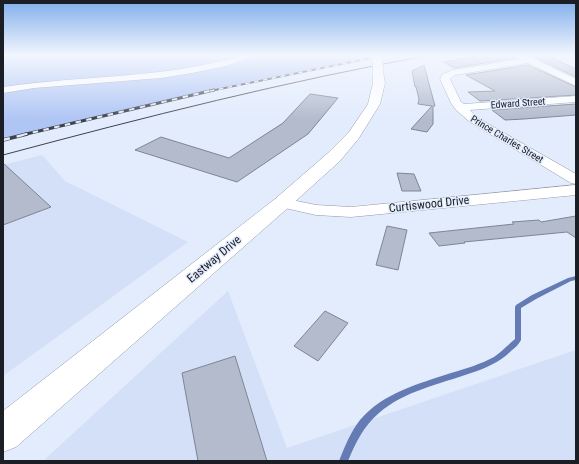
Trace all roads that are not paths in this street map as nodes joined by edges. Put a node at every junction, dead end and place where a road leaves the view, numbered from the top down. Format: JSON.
{"nodes":[{"id":1,"x":142,"y":77,"type":"edge"},
{"id":2,"x":378,"y":77,"type":"edge"},
{"id":3,"x":447,"y":77,"type":"edge"},
{"id":4,"x":563,"y":77,"type":"edge"},
{"id":5,"x":576,"y":83,"type":"edge"},
{"id":6,"x":3,"y":90,"type":"edge"},
{"id":7,"x":576,"y":99,"type":"edge"},
{"id":8,"x":460,"y":108,"type":"junction"},
{"id":9,"x":576,"y":180,"type":"edge"},
{"id":10,"x":576,"y":190,"type":"edge"},
{"id":11,"x":282,"y":203,"type":"junction"},
{"id":12,"x":3,"y":434,"type":"edge"}],
"edges":[{"from":1,"to":6,"type":"street"},
{"from":2,"to":11,"type":"main road","name":"Eastway Drive","bridge":true},
{"from":3,"to":8,"type":"street","name":"Prince Charles Street"},
{"from":4,"to":5,"type":"street"},
{"from":7,"to":8,"type":"street","name":"Edward Street"},
{"from":8,"to":9,"type":"street","name":"Prince Charles Street"},
{"from":10,"to":11,"type":"street","name":"Curtiswood Drive"},
{"from":11,"to":12,"type":"main road","name":"Eastway Drive"}]}
